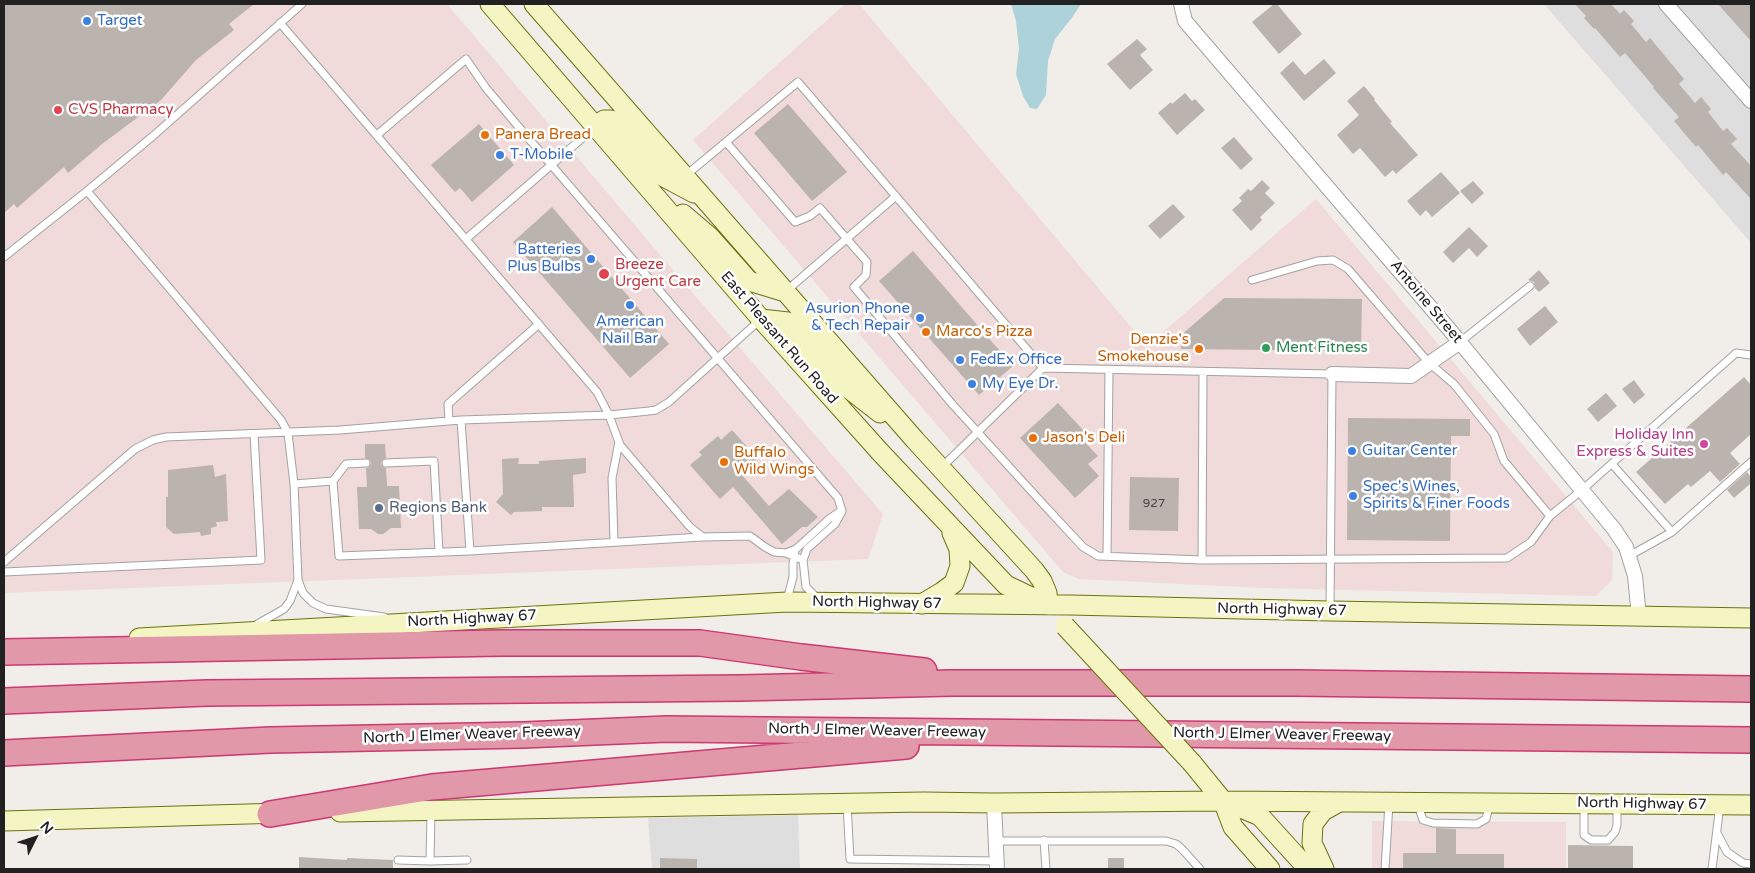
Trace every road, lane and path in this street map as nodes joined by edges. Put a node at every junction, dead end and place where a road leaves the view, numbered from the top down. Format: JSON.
{"nodes":[{"id":1,"x":302,"y":4,"type":"edge"},
{"id":2,"x":490,"y":4,"type":"edge"},
{"id":3,"x":534,"y":4,"type":"edge"},
{"id":4,"x":1181,"y":4,"type":"edge"},
{"id":5,"x":1666,"y":4,"type":"edge"},
{"id":6,"x":280,"y":23,"type":"junction"},
{"id":7,"x":1751,"y":101,"type":"edge"},
{"id":8,"x":596,"y":127,"type":"junction"},
{"id":9,"x":377,"y":136,"type":"junction"},
{"id":10,"x":726,"y":142,"type":"junction"},
{"id":11,"x":551,"y":165,"type":"junction"},
{"id":12,"x":685,"y":177,"type":"junction"},
{"id":13,"x":640,"y":178,"type":"junction"},
{"id":14,"x":87,"y":191,"type":"junction"},
{"id":15,"x":896,"y":196,"type":"junction"},
{"id":16,"x":704,"y":198,"type":"junction"},
{"id":17,"x":847,"y":238,"type":"junction"},
{"id":18,"x":466,"y":239,"type":"junction"},
{"id":19,"x":4,"y":257,"type":"edge"},
{"id":20,"x":1252,"y":280,"type":"dead end"},
{"id":21,"x":1530,"y":286,"type":"dead end"},
{"id":22,"x":785,"y":292,"type":"junction"},
{"id":23,"x":761,"y":319,"type":"junction"},
{"id":24,"x":539,"y":324,"type":"junction"},
{"id":25,"x":1460,"y":342,"type":"junction"},
{"id":26,"x":1751,"y":355,"type":"edge"},
{"id":27,"x":718,"y":358,"type":"junction"},
{"id":28,"x":1429,"y":363,"type":"junction"},
{"id":29,"x":1043,"y":368,"type":"junction"},
{"id":30,"x":1109,"y":370,"type":"junction"},
{"id":31,"x":1203,"y":372,"type":"junction"},
{"id":32,"x":1332,"y":374,"type":"junction"},
{"id":33,"x":609,"y":415,"type":"junction"},
{"id":34,"x":461,"y":420,"type":"junction"},
{"id":35,"x":449,"y":421,"type":"junction"},
{"id":36,"x":978,"y":432,"type":"junction"},
{"id":37,"x":288,"y":433,"type":"junction"},
{"id":38,"x":254,"y":434,"type":"junction"},
{"id":39,"x":915,"y":440,"type":"junction"},
{"id":40,"x":619,"y":442,"type":"junction"},
{"id":41,"x":386,"y":462,"type":"dead end"},
{"id":42,"x":1751,"y":462,"type":"edge"},
{"id":43,"x":366,"y":463,"type":"dead end"},
{"id":44,"x":1612,"y":464,"type":"junction"},
{"id":45,"x":941,"y":468,"type":"junction"},
{"id":46,"x":333,"y":481,"type":"junction"},
{"id":47,"x":294,"y":484,"type":"junction"},
{"id":48,"x":1582,"y":490,"type":"junction"},
{"id":49,"x":842,"y":511,"type":"junction"},
{"id":50,"x":1550,"y":516,"type":"junction"},
{"id":51,"x":947,"y":523,"type":"junction"},
{"id":52,"x":1672,"y":532,"type":"junction"},
{"id":53,"x":702,"y":537,"type":"junction"},
{"id":54,"x":614,"y":541,"type":"junction"},
{"id":55,"x":470,"y":551,"type":"junction"},
{"id":56,"x":439,"y":552,"type":"junction"},
{"id":57,"x":795,"y":553,"type":"junction"},
{"id":58,"x":1108,"y":556,"type":"junction"},
{"id":59,"x":1629,"y":556,"type":"junction"},
{"id":60,"x":803,"y":560,"type":"junction"},
{"id":61,"x":1202,"y":560,"type":"junction"},
{"id":62,"x":1331,"y":560,"type":"junction"},
{"id":63,"x":4,"y":562,"type":"edge"},
{"id":64,"x":4,"y":572,"type":"edge"},
{"id":65,"x":298,"y":580,"type":"junction"},
{"id":66,"x":787,"y":602,"type":"junction"},
{"id":67,"x":822,"y":602,"type":"junction"},
{"id":68,"x":922,"y":604,"type":"junction"},
{"id":69,"x":1048,"y":605,"type":"junction"},
{"id":70,"x":1330,"y":611,"type":"junction"},
{"id":71,"x":1639,"y":617,"type":"junction"},
{"id":72,"x":1751,"y":618,"type":"edge"},
{"id":73,"x":421,"y":622,"type":"junction"},
{"id":74,"x":242,"y":632,"type":"junction"},
{"id":75,"x":4,"y":647,"type":"edge"},
{"id":76,"x":4,"y":652,"type":"edge"},
{"id":77,"x":1028,"y":683,"type":"junction"},
{"id":78,"x":1751,"y":689,"type":"edge"},
{"id":79,"x":4,"y":701,"type":"edge"},
{"id":80,"x":1066,"y":733,"type":"junction"},
{"id":81,"x":1751,"y":740,"type":"edge"},
{"id":82,"x":4,"y":753,"type":"edge"},
{"id":83,"x":1223,"y":801,"type":"junction"},
{"id":84,"x":1339,"y":802,"type":"junction"},
{"id":85,"x":1389,"y":802,"type":"junction"},
{"id":86,"x":994,"y":803,"type":"junction"},
{"id":87,"x":847,"y":804,"type":"junction"},
{"id":88,"x":1584,"y":804,"type":"junction"},
{"id":89,"x":1617,"y":804,"type":"junction"},
{"id":90,"x":1720,"y":805,"type":"junction"},
{"id":91,"x":1751,"y":805,"type":"edge"},
{"id":92,"x":431,"y":810,"type":"junction"},
{"id":93,"x":270,"y":814,"type":"junction"},
{"id":94,"x":4,"y":821,"type":"edge"},
{"id":95,"x":1717,"y":832,"type":"junction"},
{"id":96,"x":1044,"y":840,"type":"junction"},
{"id":97,"x":996,"y":841,"type":"junction"},
{"id":98,"x":398,"y":860,"type":"dead end"},
{"id":99,"x":467,"y":860,"type":"dead end"},
{"id":100,"x":430,"y":861,"type":"junction"},
{"id":101,"x":1751,"y":864,"type":"edge"},
{"id":102,"x":997,"y":865,"type":"edge"},
{"id":103,"x":1263,"y":867,"type":"edge"},
{"id":104,"x":1046,"y":869,"type":"edge"},
{"id":105,"x":1200,"y":869,"type":"edge"},
{"id":106,"x":1308,"y":869,"type":"edge"},
{"id":107,"x":1324,"y":869,"type":"edge"},
{"id":108,"x":1385,"y":869,"type":"edge"},
{"id":109,"x":1712,"y":869,"type":"edge"}],
"edges":[{"from":1,"to":6,"type":"lane"},
{"from":2,"to":8,"type":"main road","name":"East Pleasant Run Road"},
{"from":3,"to":12,"type":"main road","name":"East Pleasant Run Road"},
{"from":4,"to":25,"type":"street","name":"Antoine Street"},
{"from":5,"to":7,"type":"street"},
{"from":6,"to":9,"type":"lane"},
{"from":6,"to":14,"type":"lane"},
{"from":8,"to":11,"type":"lane"},
{"from":8,"to":13,"type":"main road","name":"East Pleasant Run Road"},
{"from":8,"to":16,"type":"main road"},
{"from":9,"to":11,"type":"lane"},
{"from":9,"to":18,"type":"lane"},
{"from":10,"to":12,"type":"lane"},
{"from":10,"to":15,"type":"lane"},
{"from":10,"to":17,"type":"lane"},
{"from":11,"to":18,"type":"lane"},
{"from":11,"to":27,"type":"lane"},
{"from":12,"to":16,"type":"main road","name":"East Pleasant Run Road"},
{"from":13,"to":22,"type":"main road"},
{"from":13,"to":23,"type":"main road","name":"East Pleasant Run Road"},
{"from":14,"to":19,"type":"lane"},
{"from":14,"to":37,"type":"lane"},
{"from":15,"to":17,"type":"lane"},
{"from":15,"to":29,"type":"lane"},
{"from":16,"to":22,"type":"main road","name":"East Pleasant Run Road"},
{"from":17,"to":22,"type":"lane"},
{"from":17,"to":36,"type":"lane"},
{"from":18,"to":24,"type":"lane"},
{"from":20,"to":28,"type":"lane"},
{"from":21,"to":25,"type":"lane"},
{"from":22,"to":39,"type":"main road","name":"East Pleasant Run Road"},
{"from":23,"to":27,"type":"lane"},
{"from":23,"to":39,"type":"main road"},
{"from":23,"to":51,"type":"main road","name":"East Pleasant Run Road"},
{"from":24,"to":33,"type":"lane"},
{"from":24,"to":35,"type":"lane"},
{"from":25,"to":28,"type":"street"},
{"from":25,"to":48,"type":"street","name":"Antoine Street"},
{"from":26,"to":44,"type":"lane"},
{"from":27,"to":33,"type":"lane"},
{"from":27,"to":49,"type":"lane"},
{"from":28,"to":32,"type":"street"},
{"from":28,"to":50,"type":"lane"},
{"from":29,"to":30,"type":"lane"},
{"from":29,"to":36,"type":"lane"},
{"from":30,"to":31,"type":"lane"},
{"from":30,"to":58,"type":"lane"},
{"from":31,"to":32,"type":"lane"},
{"from":31,"to":61,"type":"lane"},
{"from":32,"to":62,"type":"lane"},
{"from":33,"to":34,"type":"lane"},
{"from":33,"to":40,"type":"lane"},
{"from":34,"to":35,"type":"lane"},
{"from":34,"to":55,"type":"lane"},
{"from":35,"to":37,"type":"lane"},
{"from":36,"to":45,"type":"lane"},
{"from":36,"to":58,"type":"lane"},
{"from":37,"to":38,"type":"lane"},
{"from":37,"to":47,"type":"lane"},
{"from":38,"to":63,"type":"lane"},
{"from":38,"to":64,"type":"lane"},
{"from":39,"to":45,"type":"main road","name":"East Pleasant Run Road"},
{"from":40,"to":53,"type":"lane"},
{"from":40,"to":54,"type":"lane"},
{"from":41,"to":56,"type":"lane"},
{"from":42,"to":52,"type":"lane"},
{"from":43,"to":46,"type":"lane"},
{"from":44,"to":48,"type":"lane"},
{"from":44,"to":52,"type":"lane"},
{"from":45,"to":69,"type":"main road","name":"East Pleasant Run Road"},
{"from":46,"to":47,"type":"lane"},
{"from":46,"to":56,"type":"lane"},
{"from":47,"to":65,"type":"lane"},
{"from":48,"to":50,"type":"lane"},
{"from":48,"to":59,"type":"street","name":"Antoine Street"},
{"from":49,"to":57,"type":"lane"},
{"from":49,"to":60,"type":"lane"},
{"from":50,"to":62,"type":"lane"},
{"from":51,"to":68,"type":"main road"},
{"from":51,"to":69,"type":"main road","name":"East Pleasant Run Road"},
{"from":52,"to":59,"type":"lane"},
{"from":53,"to":54,"type":"lane"},
{"from":53,"to":57,"type":"lane"},
{"from":54,"to":55,"type":"lane"},
{"from":55,"to":56,"type":"lane"},
{"from":57,"to":60,"type":"lane"},
{"from":57,"to":66,"type":"lane"},
{"from":58,"to":61,"type":"lane"},
{"from":59,"to":71,"type":"street","name":"Antoine Street"},
{"from":60,"to":67,"type":"lane"},
{"from":61,"to":62,"type":"lane"},
{"from":62,"to":70,"type":"lane"},
{"from":65,"to":73,"type":"lane"},
{"from":65,"to":74,"type":"lane"},
{"from":66,"to":67,"type":"main road","name":"North Highway 67"},
{"from":66,"to":73,"type":"main road","name":"North Highway 67"},
{"from":67,"to":68,"type":"main road","name":"North Highway 67"},
{"from":68,"to":69,"type":"main road","name":"North Highway 67"},
{"from":69,"to":70,"type":"main road","name":"North Highway 67"},
{"from":69,"to":83,"type":"main road","name":"East Pleasant Run Road","bridge":true},
{"from":70,"to":71,"type":"main road","name":"North Highway 67"},
{"from":71,"to":72,"type":"main road","name":"North Highway 67"},
{"from":73,"to":74,"type":"main road","name":"North Highway 67"},
{"from":74,"to":75,"type":"main road","name":"North Highway 67"},
{"from":76,"to":77,"type":"highway"},
{"from":77,"to":78,"type":"highway"},
{"from":77,"to":79,"type":"highway"},
{"from":80,"to":81,"type":"highway","name":"North J Elmer Weaver Freeway"},
{"from":80,"to":82,"type":"highway","name":"North J Elmer Weaver Freeway"},
{"from":80,"to":93,"type":"highway"},
{"from":83,"to":84,"type":"main road","name":"North Highway 67"},
{"from":83,"to":86,"type":"main road","name":"North Highway 67"},
{"from":83,"to":103,"type":"main road","name":"East Pleasant Run Road"},
{"from":83,"to":106,"type":"main road","name":"East Pleasant Run Road"},
{"from":84,"to":85,"type":"main road","name":"North Highway 67"},
{"from":84,"to":107,"type":"main road"},
{"from":85,"to":88,"type":"main road","name":"North Highway 67"},
{"from":85,"to":108,"type":"lane"},
{"from":86,"to":87,"type":"main road","name":"North Highway 67"},
{"from":86,"to":97,"type":"street"},
{"from":87,"to":92,"type":"main road","name":"North Highway 67"},
{"from":87,"to":102,"type":"lane"},
{"from":88,"to":89,"type":"main road","name":"North Highway 67"},
{"from":88,"to":89,"type":"lane"},
{"from":89,"to":90,"type":"main road","name":"North Highway 67"},
{"from":90,"to":91,"type":"main road","name":"North Highway 67"},
{"from":90,"to":95,"type":"lane"},
{"from":92,"to":93,"type":"main road","name":"North Highway 67"},
{"from":92,"to":100,"type":"lane"},
{"from":93,"to":94,"type":"main road","name":"North Highway 67"},
{"from":95,"to":101,"type":"lane"},
{"from":95,"to":109,"type":"lane"},
{"from":96,"to":97,"type":"lane"},
{"from":96,"to":104,"type":"lane"},
{"from":96,"to":105,"type":"lane"},
{"from":97,"to":102,"type":"street"},
{"from":98,"to":100,"type":"lane"},
{"from":99,"to":100,"type":"lane"}]}
